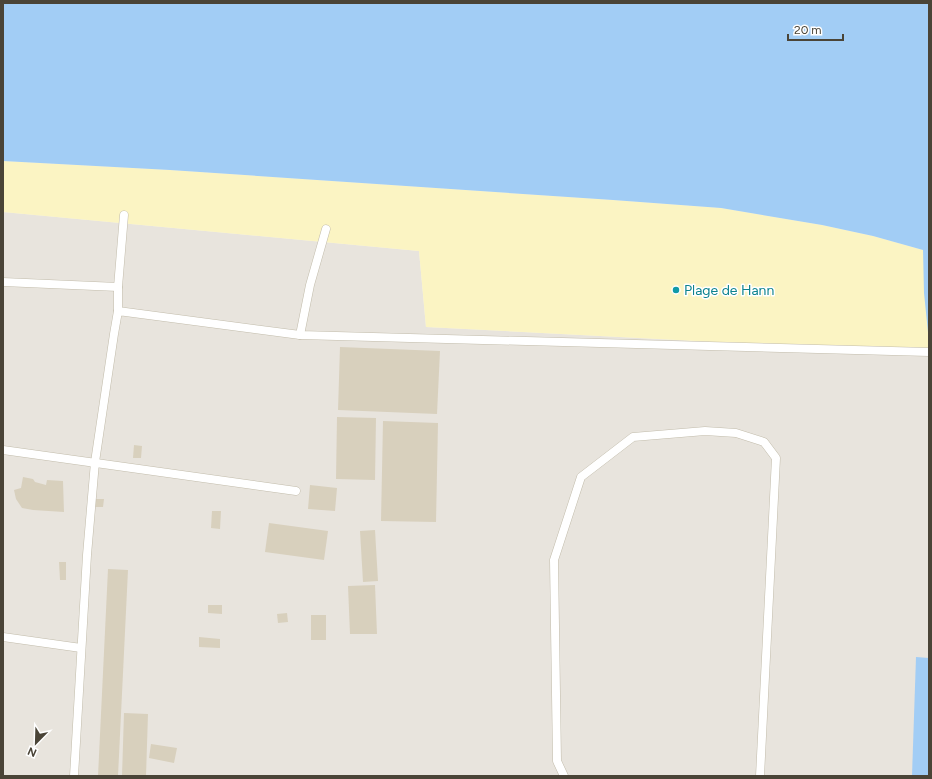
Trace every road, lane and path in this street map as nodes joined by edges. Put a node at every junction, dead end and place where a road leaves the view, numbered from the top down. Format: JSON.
{"nodes":[{"id":1,"x":124,"y":215,"type":"dead end"},
{"id":2,"x":326,"y":229,"type":"dead end"},
{"id":3,"x":3,"y":282,"type":"edge"},
{"id":4,"x":118,"y":287,"type":"junction"},
{"id":5,"x":118,"y":311,"type":"junction"},
{"id":6,"x":300,"y":334,"type":"junction"},
{"id":7,"x":929,"y":352,"type":"edge"},
{"id":8,"x":3,"y":450,"type":"edge"},
{"id":9,"x":94,"y":462,"type":"junction"},
{"id":10,"x":296,"y":491,"type":"dead end"},
{"id":11,"x":3,"y":637,"type":"edge"},
{"id":12,"x":82,"y":648,"type":"junction"},
{"id":13,"x":74,"y":776,"type":"edge"},
{"id":14,"x":564,"y":776,"type":"edge"},
{"id":15,"x":760,"y":776,"type":"edge"}],
"edges":[{"from":1,"to":4,"type":"lane"},
{"from":2,"to":6,"type":"lane"},
{"from":3,"to":4,"type":"lane"},
{"from":4,"to":5,"type":"lane"},
{"from":5,"to":6,"type":"lane"},
{"from":5,"to":9,"type":"lane"},
{"from":6,"to":7,"type":"lane"},
{"from":8,"to":9,"type":"lane"},
{"from":9,"to":10,"type":"lane"},
{"from":9,"to":12,"type":"lane"},
{"from":11,"to":12,"type":"lane"},
{"from":12,"to":13,"type":"lane"},
{"from":14,"to":15,"type":"lane"}]}
